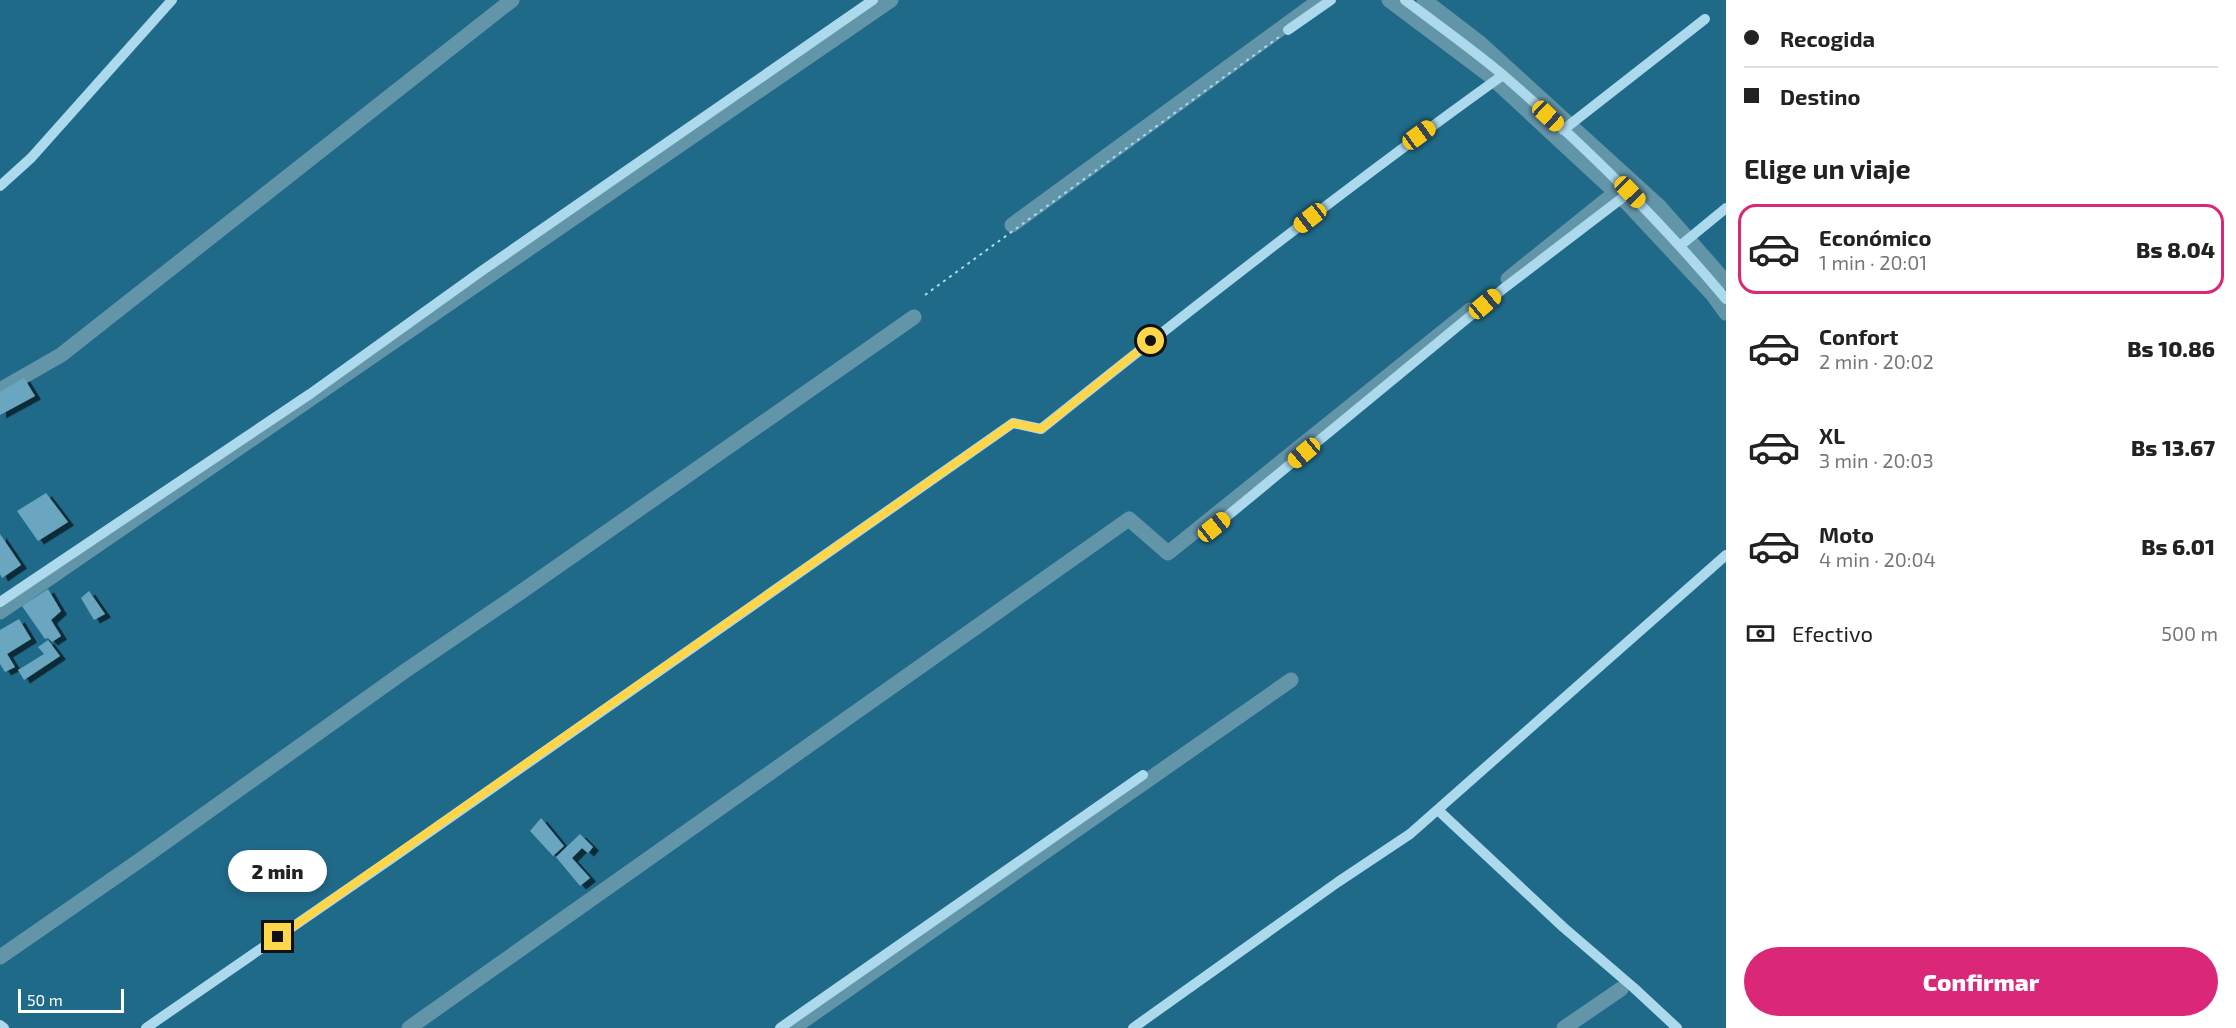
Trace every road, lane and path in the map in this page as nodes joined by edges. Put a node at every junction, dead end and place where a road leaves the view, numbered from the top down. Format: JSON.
{"nodes":[{"id":1,"x":172,"y":0,"type":"edge"},
{"id":2,"x":873,"y":0,"type":"edge"},
{"id":3,"x":1331,"y":0,"type":"edge"},
{"id":4,"x":1405,"y":0,"type":"edge"},
{"id":5,"x":1706,"y":19,"type":"dead end"},
{"id":6,"x":1288,"y":30,"type":"joint"},
{"id":7,"x":1503,"y":75,"type":"junction"},
{"id":8,"x":1563,"y":130,"type":"junction"},
{"id":9,"x":0,"y":186,"type":"edge"},
{"id":10,"x":1630,"y":192,"type":"junction"},
{"id":11,"x":1726,"y":207,"type":"edge"},
{"id":12,"x":1681,"y":245,"type":"junction"},
{"id":13,"x":924,"y":295,"type":"dead end"},
{"id":14,"x":1726,"y":299,"type":"edge"},
{"id":15,"x":1214,"y":527,"type":"dead end"},
{"id":16,"x":1726,"y":555,"type":"edge"},
{"id":17,"x":0,"y":602,"type":"edge"},
{"id":18,"x":1143,"y":775,"type":"dead end"},
{"id":19,"x":1439,"y":811,"type":"junction"},
{"id":20,"x":0,"y":1025,"type":"edge"},
{"id":21,"x":4,"y":1028,"type":"edge"},
{"id":22,"x":146,"y":1028,"type":"edge"},
{"id":23,"x":780,"y":1028,"type":"edge"},
{"id":24,"x":1133,"y":1028,"type":"edge"},
{"id":25,"x":1677,"y":1028,"type":"edge"}],
"edges":[{"from":1,"to":9,"type":"street"},
{"from":2,"to":17,"type":"street"},
{"from":3,"to":6,"type":"street"},
{"from":4,"to":7,"type":"street"},
{"from":5,"to":8,"type":"street"},
{"from":6,"to":13,"type":"path"},
{"from":7,"to":8,"type":"street"},
{"from":7,"to":22,"type":"street"},
{"from":8,"to":10,"type":"street"},
{"from":10,"to":12,"type":"street"},
{"from":10,"to":15,"type":"street"},
{"from":11,"to":12,"type":"street"},
{"from":12,"to":14,"type":"street"},
{"from":16,"to":19,"type":"street"},
{"from":18,"to":23,"type":"street"},
{"from":19,"to":24,"type":"street"},
{"from":19,"to":25,"type":"street"},
{"from":20,"to":21,"type":"street"}]}
